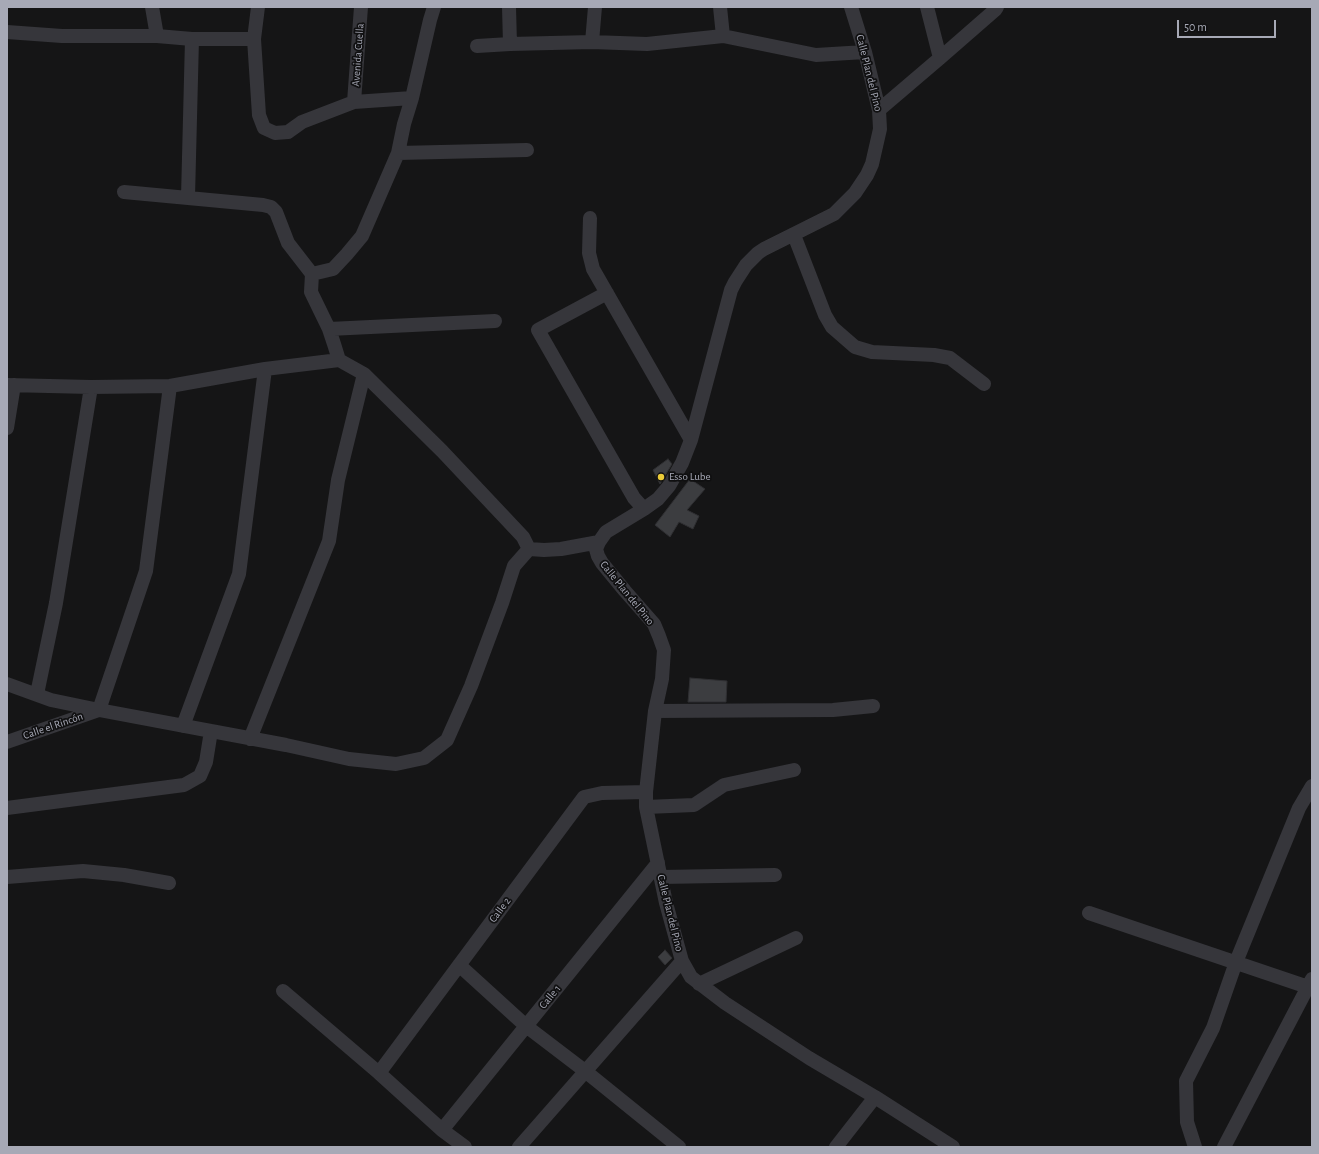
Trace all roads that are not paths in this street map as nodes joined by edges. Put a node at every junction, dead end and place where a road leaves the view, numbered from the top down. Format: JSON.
{"nodes":[{"id":1,"x":152,"y":7,"type":"edge"},
{"id":2,"x":258,"y":7,"type":"edge"},
{"id":3,"x":361,"y":7,"type":"edge"},
{"id":4,"x":434,"y":7,"type":"edge"},
{"id":5,"x":509,"y":7,"type":"edge"},
{"id":6,"x":595,"y":7,"type":"edge"},
{"id":7,"x":720,"y":7,"type":"edge"},
{"id":8,"x":851,"y":7,"type":"edge"},
{"id":9,"x":927,"y":7,"type":"edge"},
{"id":10,"x":996,"y":7,"type":"edge"},
{"id":11,"x":7,"y":32,"type":"edge"},
{"id":12,"x":157,"y":36,"type":"junction"},
{"id":13,"x":723,"y":36,"type":"junction"},
{"id":14,"x":192,"y":39,"type":"junction"},
{"id":15,"x":254,"y":39,"type":"junction"},
{"id":16,"x":592,"y":42,"type":"junction"},
{"id":17,"x":510,"y":44,"type":"junction"},
{"id":18,"x":477,"y":46,"type":"dead end"},
{"id":19,"x":865,"y":52,"type":"junction"},
{"id":20,"x":940,"y":58,"type":"junction"},
{"id":21,"x":412,"y":98,"type":"junction"},
{"id":22,"x":354,"y":102,"type":"junction"},
{"id":23,"x":879,"y":110,"type":"junction"},
{"id":24,"x":527,"y":150,"type":"dead end"},
{"id":25,"x":398,"y":153,"type":"junction"},
{"id":26,"x":124,"y":192,"type":"dead end"},
{"id":27,"x":188,"y":197,"type":"junction"},
{"id":28,"x":590,"y":218,"type":"dead end"},
{"id":29,"x":794,"y":235,"type":"junction"},
{"id":30,"x":312,"y":274,"type":"junction"},
{"id":31,"x":607,"y":293,"type":"junction"},
{"id":32,"x":495,"y":321,"type":"dead end"},
{"id":33,"x":328,"y":330,"type":"junction"},
{"id":34,"x":339,"y":360,"type":"junction"},
{"id":35,"x":265,"y":369,"type":"junction"},
{"id":36,"x":364,"y":374,"type":"junction"},
{"id":37,"x":984,"y":384,"type":"dead end"},
{"id":38,"x":11,"y":385,"type":"edge"},
{"id":39,"x":170,"y":386,"type":"junction"},
{"id":40,"x":91,"y":388,"type":"junction"},
{"id":41,"x":7,"y":428,"type":"edge"},
{"id":42,"x":691,"y":440,"type":"junction"},
{"id":43,"x":644,"y":510,"type":"junction"},
{"id":44,"x":599,"y":542,"type":"junction"},
{"id":45,"x":529,"y":549,"type":"junction"},
{"id":46,"x":7,"y":684,"type":"edge"},
{"id":47,"x":37,"y":694,"type":"junction"},
{"id":48,"x":873,"y":706,"type":"dead end"},
{"id":49,"x":98,"y":710,"type":"junction"},
{"id":50,"x":655,"y":711,"type":"junction"},
{"id":51,"x":184,"y":726,"type":"junction"},
{"id":52,"x":211,"y":731,"type":"junction"},
{"id":53,"x":250,"y":739,"type":"junction"},
{"id":54,"x":7,"y":742,"type":"edge"},
{"id":55,"x":794,"y":770,"type":"dead end"},
{"id":56,"x":1312,"y":786,"type":"edge"},
{"id":57,"x":646,"y":792,"type":"junction"},
{"id":58,"x":646,"y":807,"type":"junction"},
{"id":59,"x":7,"y":808,"type":"edge"},
{"id":60,"x":658,"y":863,"type":"junction"},
{"id":61,"x":775,"y":875,"type":"dead end"},
{"id":62,"x":7,"y":877,"type":"edge"},
{"id":63,"x":661,"y":877,"type":"junction"},
{"id":64,"x":169,"y":883,"type":"dead end"},
{"id":65,"x":1089,"y":913,"type":"dead end"},
{"id":66,"x":796,"y":938,"type":"dead end"},
{"id":67,"x":682,"y":961,"type":"junction"},
{"id":68,"x":1236,"y":962,"type":"junction"},
{"id":69,"x":459,"y":965,"type":"junction"},
{"id":70,"x":1310,"y":982,"type":"edge"},
{"id":71,"x":699,"y":984,"type":"junction"},
{"id":72,"x":283,"y":992,"type":"dead end"},
{"id":73,"x":526,"y":1026,"type":"junction"},
{"id":74,"x":585,"y":1071,"type":"junction"},
{"id":75,"x":379,"y":1072,"type":"junction"},
{"id":76,"x":875,"y":1097,"type":"junction"},
{"id":77,"x":442,"y":1130,"type":"junction"},
{"id":78,"x":465,"y":1147,"type":"edge"},
{"id":79,"x":519,"y":1147,"type":"edge"},
{"id":80,"x":679,"y":1147,"type":"edge"},
{"id":81,"x":836,"y":1147,"type":"edge"},
{"id":82,"x":953,"y":1147,"type":"edge"},
{"id":83,"x":1195,"y":1147,"type":"edge"},
{"id":84,"x":1224,"y":1147,"type":"edge"}],
"edges":[{"from":1,"to":12,"type":"street"},
{"from":2,"to":15,"type":"street"},
{"from":3,"to":22,"type":"street","name":"Avenida Cuella"},
{"from":4,"to":21,"type":"street"},
{"from":5,"to":17,"type":"street"},
{"from":6,"to":16,"type":"street"},
{"from":7,"to":13,"type":"street"},
{"from":8,"to":19,"type":"street","name":"Calle Plan del Pino"},
{"from":9,"to":20,"type":"street"},
{"from":10,"to":20,"type":"street"},
{"from":11,"to":12,"type":"street"},
{"from":12,"to":14,"type":"street"},
{"from":13,"to":16,"type":"street"},
{"from":13,"to":19,"type":"street"},
{"from":14,"to":15,"type":"street"},
{"from":14,"to":27,"type":"street"},
{"from":15,"to":22,"type":"street"},
{"from":16,"to":17,"type":"street"},
{"from":17,"to":18,"type":"street"},
{"from":19,"to":23,"type":"street","name":"Calle Plan del Pino"},
{"from":20,"to":23,"type":"street"},
{"from":21,"to":22,"type":"street"},
{"from":21,"to":25,"type":"street"},
{"from":23,"to":29,"type":"street","name":"Calle Plan del Pino"},
{"from":24,"to":25,"type":"street"},
{"from":25,"to":30,"type":"street"},
{"from":26,"to":27,"type":"street"},
{"from":27,"to":30,"type":"street"},
{"from":28,"to":31,"type":"street"},
{"from":29,"to":37,"type":"street"},
{"from":29,"to":42,"type":"street","name":"Calle Plan del Pino"},
{"from":30,"to":33,"type":"street"},
{"from":31,"to":42,"type":"street"},
{"from":31,"to":43,"type":"street"},
{"from":32,"to":33,"type":"street"},
{"from":33,"to":34,"type":"street"},
{"from":34,"to":35,"type":"street"},
{"from":34,"to":36,"type":"street"},
{"from":35,"to":39,"type":"street"},
{"from":35,"to":51,"type":"street"},
{"from":36,"to":45,"type":"street"},
{"from":36,"to":53,"type":"street"},
{"from":38,"to":40,"type":"street"},
{"from":38,"to":41,"type":"street"},
{"from":39,"to":40,"type":"street"},
{"from":39,"to":49,"type":"street"},
{"from":40,"to":47,"type":"street"},
{"from":42,"to":43,"type":"street","name":"Calle Plan del Pino"},
{"from":43,"to":44,"type":"street","name":"Calle Plan del Pino"},
{"from":44,"to":45,"type":"street"},
{"from":44,"to":50,"type":"street","name":"Calle Plan del Pino"},
{"from":45,"to":53,"type":"street"},
{"from":46,"to":47,"type":"street"},
{"from":47,"to":49,"type":"street"},
{"from":48,"to":50,"type":"street"},
{"from":49,"to":51,"type":"street"},
{"from":49,"to":54,"type":"street","name":"Calle el Rincón"},
{"from":50,"to":57,"type":"street","name":"Calle Plan del Pino"},
{"from":51,"to":52,"type":"street"},
{"from":52,"to":53,"type":"street"},
{"from":52,"to":59,"type":"street"},
{"from":55,"to":58,"type":"street"},
{"from":56,"to":68,"type":"street"},
{"from":57,"to":58,"type":"street","name":"Calle Plan del Pino"},
{"from":57,"to":69,"type":"street","name":"Calle 2"},
{"from":58,"to":60,"type":"street","name":"Calle Plan del Pino"},
{"from":60,"to":63,"type":"street","name":"Calle Plan del Pino"},
{"from":60,"to":73,"type":"street","name":"Calle 1"},
{"from":61,"to":63,"type":"street"},
{"from":62,"to":64,"type":"street"},
{"from":63,"to":67,"type":"street","name":"Calle Plan del Pino"},
{"from":65,"to":68,"type":"street"},
{"from":66,"to":71,"type":"street"},
{"from":67,"to":71,"type":"street","name":"Calle Plan del Pino"},
{"from":67,"to":74,"type":"street"},
{"from":68,"to":70,"type":"street"},
{"from":68,"to":83,"type":"street"},
{"from":69,"to":73,"type":"street"},
{"from":69,"to":75,"type":"street","name":"Calle 2"},
{"from":70,"to":84,"type":"street"},
{"from":71,"to":76,"type":"street","name":"Calle Plan del Pino"},
{"from":72,"to":75,"type":"street"},
{"from":73,"to":74,"type":"street"},
{"from":73,"to":77,"type":"street","name":"Calle 1"},
{"from":74,"to":79,"type":"street"},
{"from":74,"to":80,"type":"street"},
{"from":75,"to":77,"type":"street"},
{"from":76,"to":81,"type":"street"},
{"from":76,"to":82,"type":"street","name":"Calle Plan del Pino"},
{"from":77,"to":78,"type":"street"}]}
